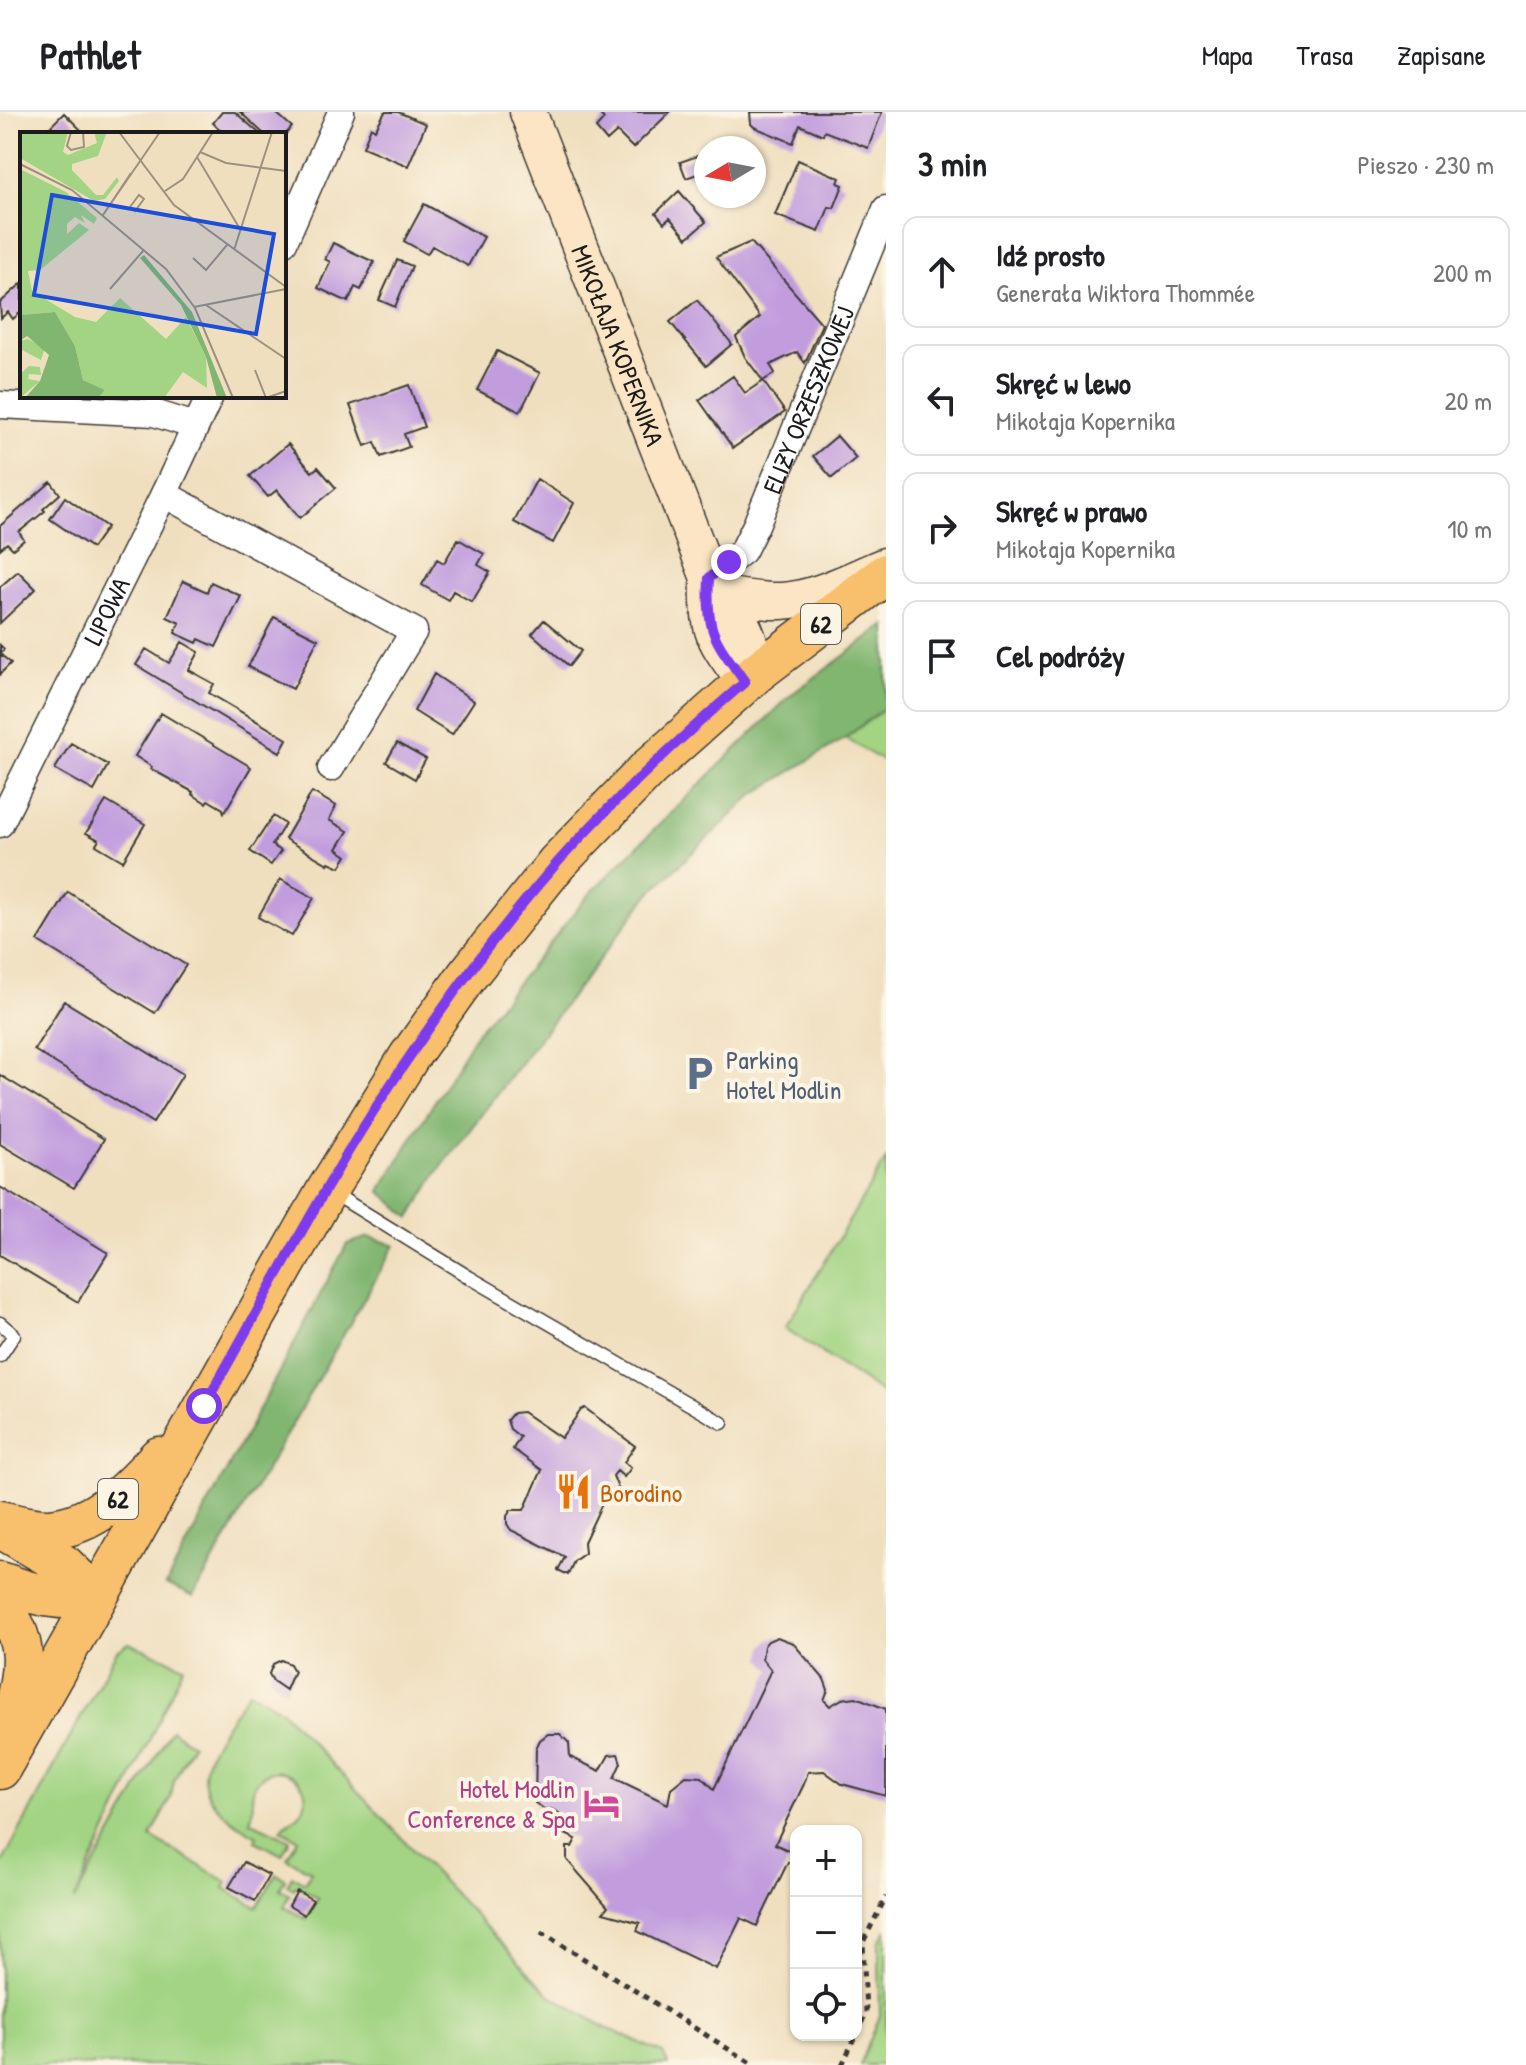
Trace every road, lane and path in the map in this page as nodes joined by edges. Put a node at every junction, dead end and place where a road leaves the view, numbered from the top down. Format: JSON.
{"nodes":[{"id":1,"x":341,"y":112,"type":"edge"},
{"id":2,"x":528,"y":112,"type":"edge"},
{"id":3,"x":886,"y":209,"type":"edge"},
{"id":4,"x":286,"y":237,"type":"edge"},
{"id":5,"x":209,"y":398,"type":"edge"},
{"id":6,"x":2,"y":407,"type":"edge"},
{"id":7,"x":195,"y":426,"type":"junction"},
{"id":8,"x":164,"y":494,"type":"junction"},
{"id":9,"x":886,"y":566,"type":"edge"},
{"id":10,"x":886,"y":574,"type":"edge"},
{"id":11,"x":716,"y":587,"type":"junction"},
{"id":12,"x":750,"y":678,"type":"junction"},
{"id":13,"x":331,"y":768,"type":"dead end"},
{"id":14,"x":0,"y":824,"type":"edge"},
{"id":15,"x":327,"y":1190,"type":"junction"},
{"id":16,"x":0,"y":1323,"type":"edge"},
{"id":17,"x":0,"y":1356,"type":"edge"},
{"id":18,"x":204,"y":1406,"type":"junction"},
{"id":19,"x":722,"y":1423,"type":"dead end"},
{"id":20,"x":0,"y":1521,"type":"edge"},
{"id":21,"x":0,"y":1527,"type":"edge"},
{"id":22,"x":0,"y":1582,"type":"edge"},
{"id":23,"x":97,"y":1597,"type":"junction"},
{"id":24,"x":0,"y":1605,"type":"edge"},
{"id":25,"x":2,"y":1766,"type":"edge"},
{"id":26,"x":886,"y":1897,"type":"edge"},
{"id":27,"x":541,"y":1932,"type":"dead end"},
{"id":28,"x":862,"y":2022,"type":"edge"},
{"id":29,"x":853,"y":2041,"type":"edge"},
{"id":30,"x":754,"y":2065,"type":"edge"},
{"id":31,"x":842,"y":2065,"type":"edge"}],
"edges":[{"from":1,"to":4,"type":"street"},
{"from":2,"to":11,"type":"street","name":"MIKOŁAJA KOPERNIKA"},
{"from":3,"to":11,"type":"street","name":"ELIZY ORZESZKOWEJ"},
{"from":5,"to":7,"type":"street","name":"LIPOWA"},
{"from":6,"to":7,"type":"street"},
{"from":7,"to":8,"type":"street","name":"LIPOWA"},
{"from":8,"to":13,"type":"street"},
{"from":8,"to":14,"type":"street","name":"LIPOWA"},
{"from":9,"to":11,"type":"street"},
{"from":10,"to":12,"type":"main road","number":"62"},
{"from":11,"to":12,"type":"street","name":"MIKOŁAJA KOPERNIKA"},
{"from":12,"to":15,"type":"main road","number":"62"},
{"from":15,"to":18,"type":"main road","number":"62"},
{"from":15,"to":19,"type":"lane"},
{"from":16,"to":17,"type":"lane"},
{"from":18,"to":20,"type":"main road","number":"62"},
{"from":18,"to":23,"type":"main road","number":"62"},
{"from":21,"to":23,"type":"main road"},
{"from":22,"to":23,"type":"main road"},
{"from":23,"to":25,"type":"main road"},
{"from":24,"to":25,"type":"main road"},
{"from":26,"to":28,"type":"path"},
{"from":27,"to":30,"type":"path"},
{"from":29,"to":31,"type":"path"}]}
